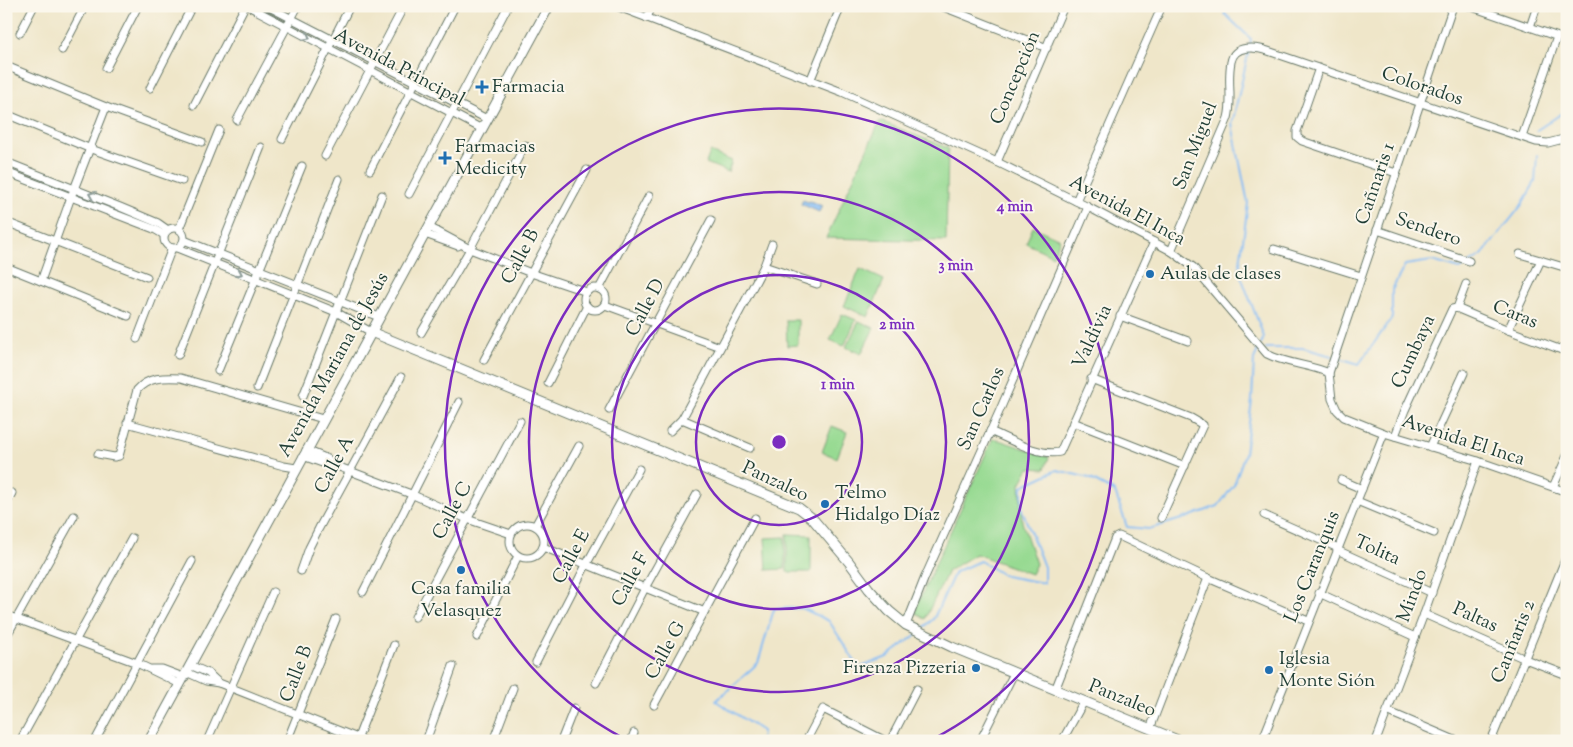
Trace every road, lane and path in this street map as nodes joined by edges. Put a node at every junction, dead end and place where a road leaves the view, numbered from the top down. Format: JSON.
{"nodes":[{"id":1,"x":34,"y":6,"type":"edge"},
{"id":2,"x":85,"y":6,"type":"edge"},
{"id":3,"x":138,"y":6,"type":"edge"},
{"id":4,"x":192,"y":6,"type":"edge"},
{"id":5,"x":246,"y":6,"type":"edge"},
{"id":6,"x":267,"y":6,"type":"edge"},
{"id":7,"x":298,"y":6,"type":"edge"},
{"id":8,"x":350,"y":6,"type":"edge"},
{"id":9,"x":404,"y":6,"type":"edge"},
{"id":10,"x":455,"y":6,"type":"edge"},
{"id":11,"x":508,"y":6,"type":"edge"},
{"id":12,"x":549,"y":6,"type":"edge"},
{"id":13,"x":616,"y":6,"type":"edge"},
{"id":14,"x":652,"y":6,"type":"edge"},
{"id":15,"x":841,"y":6,"type":"edge"},
{"id":16,"x":941,"y":6,"type":"edge"},
{"id":17,"x":1064,"y":6,"type":"edge"},
{"id":18,"x":1162,"y":6,"type":"edge"},
{"id":19,"x":1453,"y":6,"type":"edge"},
{"id":20,"x":1470,"y":6,"type":"edge"},
{"id":21,"x":1537,"y":6,"type":"edge"},
{"id":22,"x":954,"y":8,"type":"edge"},
{"id":23,"x":647,"y":18,"type":"junction"},
{"id":24,"x":291,"y":19,"type":"junction"},
{"id":25,"x":287,"y":27,"type":"junction"},
{"id":26,"x":1530,"y":27,"type":"junction"},
{"id":27,"x":20,"y":33,"type":"dead end"},
{"id":28,"x":1557,"y":37,"type":"junction"},
{"id":29,"x":333,"y":40,"type":"junction"},
{"id":30,"x":1567,"y":40,"type":"edge"},
{"id":31,"x":1047,"y":48,"type":"junction"},
{"id":32,"x":328,"y":49,"type":"junction"},
{"id":33,"x":62,"y":50,"type":"dead end"},
{"id":34,"x":1268,"y":51,"type":"joint"},
{"id":35,"x":375,"y":62,"type":"junction"},
{"id":36,"x":6,"y":66,"type":"edge"},
{"id":37,"x":106,"y":68,"type":"dead end"},
{"id":38,"x":1319,"y":68,"type":"junction"},
{"id":39,"x":370,"y":71,"type":"junction"},
{"id":40,"x":810,"y":81,"type":"junction"},
{"id":41,"x":415,"y":83,"type":"junction"},
{"id":42,"x":150,"y":88,"type":"dead end"},
{"id":43,"x":411,"y":92,"type":"junction"},
{"id":44,"x":457,"y":104,"type":"junction"},
{"id":45,"x":1420,"y":104,"type":"junction"},
{"id":46,"x":194,"y":105,"type":"dead end"},
{"id":47,"x":106,"y":107,"type":"junction"},
{"id":48,"x":6,"y":114,"type":"edge"},
{"id":49,"x":452,"y":114,"type":"junction"},
{"id":50,"x":487,"y":119,"type":"junction"},
{"id":51,"x":237,"y":120,"type":"dead end"},
{"id":52,"x":482,"y":129,"type":"junction"},
{"id":53,"x":219,"y":130,"type":"dead end"},
{"id":54,"x":1522,"y":137,"type":"junction"},
{"id":55,"x":1567,"y":138,"type":"edge"},
{"id":56,"x":282,"y":139,"type":"dead end"},
{"id":57,"x":202,"y":142,"type":"dead end"},
{"id":58,"x":524,"y":145,"type":"dead end"},
{"id":59,"x":261,"y":147,"type":"dead end"},
{"id":60,"x":91,"y":149,"type":"junction"},
{"id":61,"x":325,"y":156,"type":"dead end"},
{"id":62,"x":6,"y":162,"type":"edge"},
{"id":63,"x":997,"y":162,"type":"junction"},
{"id":64,"x":302,"y":166,"type":"dead end"},
{"id":65,"x":21,"y":168,"type":"junction"},
{"id":66,"x":370,"y":170,"type":"dead end"},
{"id":67,"x":587,"y":170,"type":"dead end"},
{"id":68,"x":6,"y":172,"type":"edge"},
{"id":69,"x":1396,"y":173,"type":"junction"},
{"id":70,"x":18,"y":177,"type":"junction"},
{"id":71,"x":339,"y":179,"type":"dead end"},
{"id":72,"x":182,"y":181,"type":"dead end"},
{"id":73,"x":74,"y":188,"type":"junction"},
{"id":74,"x":409,"y":194,"type":"dead end"},
{"id":75,"x":382,"y":195,"type":"dead end"},
{"id":76,"x":649,"y":196,"type":"dead end"},
{"id":77,"x":71,"y":197,"type":"junction"},
{"id":78,"x":1076,"y":201,"type":"junction"},
{"id":79,"x":120,"y":207,"type":"junction"},
{"id":80,"x":1088,"y":207,"type":"junction"},
{"id":81,"x":116,"y":215,"type":"junction"},
{"id":82,"x":711,"y":220,"type":"dead end"},
{"id":83,"x":6,"y":222,"type":"edge"},
{"id":84,"x":179,"y":229,"type":"junction"},
{"id":85,"x":427,"y":230,"type":"junction"},
{"id":86,"x":1377,"y":230,"type":"junction"},
{"id":87,"x":166,"y":233,"type":"junction"},
{"id":88,"x":184,"y":240,"type":"junction"},
{"id":89,"x":55,"y":241,"type":"junction"},
{"id":90,"x":1154,"y":242,"type":"junction"},
{"id":91,"x":772,"y":244,"type":"dead end"},
{"id":92,"x":175,"y":248,"type":"junction"},
{"id":93,"x":470,"y":249,"type":"junction"},
{"id":94,"x":1274,"y":249,"type":"dead end"},
{"id":95,"x":1171,"y":252,"type":"junction"},
{"id":96,"x":218,"y":254,"type":"junction"},
{"id":97,"x":1520,"y":254,"type":"dead end"},
{"id":98,"x":1541,"y":260,"type":"junction"},
{"id":99,"x":1469,"y":261,"type":"dead end"},
{"id":100,"x":215,"y":263,"type":"junction"},
{"id":101,"x":764,"y":266,"type":"junction"},
{"id":102,"x":6,"y":267,"type":"edge"},
{"id":103,"x":1567,"y":268,"type":"edge"},
{"id":104,"x":259,"y":270,"type":"junction"},
{"id":105,"x":531,"y":273,"type":"junction"},
{"id":106,"x":1361,"y":276,"type":"junction"},
{"id":107,"x":147,"y":277,"type":"dead end"},
{"id":108,"x":255,"y":280,"type":"junction"},
{"id":109,"x":41,"y":282,"type":"junction"},
{"id":110,"x":817,"y":284,"type":"dead end"},
{"id":111,"x":1466,"y":284,"type":"dead end"},
{"id":112,"x":297,"y":285,"type":"junction"},
{"id":113,"x":599,"y":288,"type":"junction"},
{"id":114,"x":587,"y":292,"type":"junction"},
{"id":115,"x":294,"y":294,"type":"junction"},
{"id":116,"x":340,"y":301,"type":"junction"},
{"id":117,"x":605,"y":305,"type":"junction"},
{"id":118,"x":587,"y":306,"type":"junction"},
{"id":119,"x":1455,"y":309,"type":"junction"},
{"id":120,"x":336,"y":312,"type":"junction"},
{"id":121,"x":128,"y":316,"type":"dead end"},
{"id":122,"x":1120,"y":316,"type":"junction"},
{"id":123,"x":379,"y":317,"type":"junction"},
{"id":124,"x":657,"y":323,"type":"junction"},
{"id":125,"x":1508,"y":330,"type":"junction"},
{"id":126,"x":371,"y":332,"type":"junction"},
{"id":127,"x":421,"y":334,"type":"dead end"},
{"id":128,"x":137,"y":339,"type":"dead end"},
{"id":129,"x":1188,"y":342,"type":"dead end"},
{"id":130,"x":720,"y":347,"type":"junction"},
{"id":131,"x":1567,"y":352,"type":"edge"},
{"id":132,"x":178,"y":355,"type":"dead end"},
{"id":133,"x":484,"y":360,"type":"dead end"},
{"id":134,"x":218,"y":371,"type":"dead end"},
{"id":135,"x":1329,"y":372,"type":"junction"},
{"id":136,"x":1464,"y":373,"type":"dead end"},
{"id":137,"x":401,"y":377,"type":"dead end"},
{"id":138,"x":1091,"y":379,"type":"junction"},
{"id":139,"x":548,"y":383,"type":"dead end"},
{"id":140,"x":257,"y":388,"type":"dead end"},
{"id":141,"x":303,"y":396,"type":"dead end"},
{"id":142,"x":459,"y":402,"type":"dead end"},
{"id":143,"x":609,"y":410,"type":"dead end"},
{"id":144,"x":323,"y":419,"type":"junction"},
{"id":145,"x":682,"y":419,"type":"junction"},
{"id":146,"x":520,"y":421,"type":"dead end"},
{"id":147,"x":1073,"y":422,"type":"junction"},
{"id":148,"x":127,"y":423,"type":"junction"},
{"id":149,"x":670,"y":431,"type":"dead end"},
{"id":150,"x":990,"y":431,"type":"junction"},
{"id":151,"x":1384,"y":433,"type":"junction"},
{"id":152,"x":1395,"y":436,"type":"junction"},
{"id":153,"x":579,"y":446,"type":"dead end"},
{"id":154,"x":1430,"y":447,"type":"junction"},
{"id":155,"x":750,"y":448,"type":"dead end"},
{"id":156,"x":305,"y":453,"type":"junction"},
{"id":157,"x":98,"y":454,"type":"dead end"},
{"id":158,"x":1567,"y":456,"type":"edge"},
{"id":159,"x":1478,"y":461,"type":"junction"},
{"id":160,"x":1184,"y":466,"type":"junction"},
{"id":161,"x":296,"y":468,"type":"junction"},
{"id":162,"x":639,"y":469,"type":"dead end"},
{"id":163,"x":350,"y":471,"type":"junction"},
{"id":164,"x":1341,"y":480,"type":"dead end"},
{"id":165,"x":1553,"y":487,"type":"junction"},
{"id":166,"x":1362,"y":489,"type":"junction"},
{"id":167,"x":1567,"y":492,"type":"edge"},
{"id":168,"x":12,"y":493,"type":"dead end"},
{"id":169,"x":411,"y":494,"type":"junction"},
{"id":170,"x":697,"y":494,"type":"dead end"},
{"id":171,"x":1357,"y":501,"type":"junction"},
{"id":172,"x":6,"y":504,"type":"edge"},
{"id":173,"x":1264,"y":515,"type":"dead end"},
{"id":174,"x":74,"y":516,"type":"dead end"},
{"id":175,"x":756,"y":518,"type":"dead end"},
{"id":176,"x":1161,"y":518,"type":"dead end"},
{"id":177,"x":467,"y":519,"type":"junction"},
{"id":178,"x":535,"y":526,"type":"junction"},
{"id":179,"x":1434,"y":533,"type":"dead end"},
{"id":180,"x":511,"y":534,"type":"junction"},
{"id":181,"x":132,"y":538,"type":"dead end"},
{"id":182,"x":543,"y":547,"type":"junction"},
{"id":183,"x":1338,"y":549,"type":"junction"},
{"id":184,"x":518,"y":556,"type":"junction"},
{"id":185,"x":1567,"y":556,"type":"edge"},
{"id":186,"x":192,"y":561,"type":"dead end"},
{"id":187,"x":586,"y":565,"type":"junction"},
{"id":188,"x":301,"y":571,"type":"dead end"},
{"id":189,"x":1208,"y":578,"type":"junction"},
{"id":190,"x":645,"y":588,"type":"junction"},
{"id":191,"x":274,"y":592,"type":"dead end"},
{"id":192,"x":363,"y":592,"type":"dead end"},
{"id":193,"x":1320,"y":593,"type":"junction"},
{"id":194,"x":1432,"y":593,"type":"junction"},
{"id":195,"x":706,"y":612,"type":"junction"},
{"id":196,"x":1424,"y":614,"type":"junction"},
{"id":197,"x":6,"y":615,"type":"edge"},
{"id":198,"x":415,"y":617,"type":"dead end"},
{"id":199,"x":16,"y":619,"type":"junction"},
{"id":200,"x":336,"y":619,"type":"dead end"},
{"id":201,"x":1308,"y":621,"type":"junction"},
{"id":202,"x":909,"y":626,"type":"junction"},
{"id":203,"x":6,"y":636,"type":"edge"},
{"id":204,"x":477,"y":637,"type":"dead end"},
{"id":205,"x":1415,"y":637,"type":"junction"},
{"id":206,"x":77,"y":640,"type":"junction"},
{"id":207,"x":394,"y":645,"type":"dead end"},
{"id":208,"x":1525,"y":659,"type":"junction"},
{"id":209,"x":536,"y":662,"type":"dead end"},
{"id":210,"x":137,"y":663,"type":"junction"},
{"id":211,"x":454,"y":666,"type":"dead end"},
{"id":212,"x":1014,"y":672,"type":"junction"},
{"id":213,"x":185,"y":675,"type":"junction"},
{"id":214,"x":1567,"y":675,"type":"edge"},
{"id":215,"x":596,"y":683,"type":"dead end"},
{"id":216,"x":232,"y":688,"type":"junction"},
{"id":217,"x":513,"y":688,"type":"dead end"},
{"id":218,"x":917,"y":689,"type":"dead end"},
{"id":219,"x":1055,"y":690,"type":"junction"},
{"id":220,"x":1084,"y":701,"type":"junction"},
{"id":221,"x":654,"y":705,"type":"dead end"},
{"id":222,"x":574,"y":708,"type":"dead end"},
{"id":223,"x":1387,"y":711,"type":"junction"},
{"id":224,"x":299,"y":714,"type":"junction"},
{"id":225,"x":1150,"y":729,"type":"junction"},
{"id":226,"x":634,"y":732,"type":"dead end"},
{"id":227,"x":360,"y":740,"type":"edge"},
{"id":228,"x":20,"y":741,"type":"edge"},
{"id":229,"x":95,"y":741,"type":"edge"},
{"id":230,"x":149,"y":741,"type":"edge"},
{"id":231,"x":207,"y":741,"type":"edge"},
{"id":232,"x":287,"y":741,"type":"edge"},
{"id":233,"x":426,"y":741,"type":"edge"},
{"id":234,"x":493,"y":741,"type":"edge"},
{"id":235,"x":561,"y":741,"type":"edge"},
{"id":236,"x":631,"y":741,"type":"edge"},
{"id":237,"x":806,"y":741,"type":"edge"},
{"id":238,"x":886,"y":741,"type":"edge"},
{"id":239,"x":890,"y":741,"type":"edge"},
{"id":240,"x":980,"y":741,"type":"edge"},
{"id":241,"x":1062,"y":741,"type":"edge"},
{"id":242,"x":1180,"y":741,"type":"edge"},
{"id":243,"x":1262,"y":741,"type":"edge"},
{"id":244,"x":1376,"y":741,"type":"edge"},
{"id":245,"x":1457,"y":741,"type":"edge"},
{"id":246,"x":1491,"y":741,"type":"edge"}],
"edges":[{"from":1,"to":27,"type":"street"},
{"from":2,"to":33,"type":"street"},
{"from":3,"to":37,"type":"street"},
{"from":4,"to":42,"type":"street"},
{"from":5,"to":25,"type":"street","name":"Avenida Principal"},
{"from":5,"to":46,"type":"street"},
{"from":6,"to":24,"type":"street","name":"Avenida Principal"},
{"from":7,"to":24,"type":"street"},
{"from":8,"to":29,"type":"street"},
{"from":9,"to":35,"type":"street"},
{"from":10,"to":41,"type":"street"},
{"from":11,"to":44,"type":"street"},
{"from":12,"to":50,"type":"street","name":"Avenida Mariana de Jesús"},
{"from":13,"to":23,"type":"street","name":"Avenida El Inca"},
{"from":14,"to":23,"type":"street"},
{"from":15,"to":40,"type":"street"},
{"from":16,"to":22,"type":"street"},
{"from":17,"to":31,"type":"street","name":"Concepción"},
{"from":18,"to":78,"type":"street"},
{"from":19,"to":45,"type":"street","name":"Cañnaris 1"},
{"from":20,"to":26,"type":"street"},
{"from":21,"to":26,"type":"street"},
{"from":22,"to":31,"type":"street"},
{"from":23,"to":40,"type":"street","name":"Avenida El Inca"},
{"from":24,"to":25,"type":"street"},
{"from":24,"to":29,"type":"street","name":"Avenida Principal"},
{"from":25,"to":32,"type":"street","name":"Avenida Principal","one_way":true},
{"from":25,"to":51,"type":"street"},
{"from":26,"to":28,"type":"street"},
{"from":28,"to":30,"type":"street"},
{"from":28,"to":54,"type":"street"},
{"from":29,"to":32,"type":"street"},
{"from":29,"to":35,"type":"street","name":"Avenida Principal"},
{"from":31,"to":63,"type":"street","name":"Concepción"},
{"from":32,"to":39,"type":"street","name":"Avenida Principal"},
{"from":32,"to":56,"type":"street"},
{"from":34,"to":38,"type":"street","name":"Colorados"},
{"from":34,"to":95,"type":"street","name":"San Miguel"},
{"from":35,"to":39,"type":"street"},
{"from":35,"to":41,"type":"street","name":"Avenida Principal"},
{"from":36,"to":47,"type":"street"},
{"from":38,"to":45,"type":"street","name":"Colorados"},
{"from":38,"to":69,"type":"street"},
{"from":39,"to":43,"type":"street","name":"Avenida Principal"},
{"from":39,"to":61,"type":"street"},
{"from":40,"to":63,"type":"street","name":"Avenida El Inca"},
{"from":41,"to":43,"type":"street"},
{"from":41,"to":44,"type":"street","name":"Avenida Principal"},
{"from":43,"to":49,"type":"street","name":"Avenida Principal"},
{"from":43,"to":66,"type":"street"},
{"from":44,"to":49,"type":"street"},
{"from":44,"to":50,"type":"street","name":"Avenida Principal"},
{"from":45,"to":54,"type":"street","name":"Colorados"},
{"from":45,"to":69,"type":"street","name":"Cañnaris 1"},
{"from":47,"to":57,"type":"street"},
{"from":47,"to":60,"type":"street"},
{"from":48,"to":60,"type":"street"},
{"from":49,"to":52,"type":"street","name":"Avenida Principal"},
{"from":49,"to":74,"type":"street"},
{"from":50,"to":52,"type":"street","name":"Avenida Mariana de Jesús"},
{"from":52,"to":85,"type":"street","name":"Avenida Mariana de Jesús"},
{"from":53,"to":84,"type":"street"},
{"from":54,"to":55,"type":"street","name":"Colorados"},
{"from":58,"to":93,"type":"street"},
{"from":59,"to":96,"type":"street"},
{"from":60,"to":72,"type":"street"},
{"from":60,"to":73,"type":"street"},
{"from":62,"to":65,"type":"street"},
{"from":63,"to":78,"type":"street","name":"Avenida El Inca"},
{"from":64,"to":104,"type":"street"},
{"from":65,"to":70,"type":"street"},
{"from":65,"to":73,"type":"street"},
{"from":67,"to":105,"type":"street","name":"Calle B"},
{"from":68,"to":70,"type":"street"},
{"from":69,"to":86,"type":"street","name":"Cañnaris 1"},
{"from":70,"to":77,"type":"street"},
{"from":71,"to":112,"type":"street"},
{"from":73,"to":77,"type":"street"},
{"from":79,"to":73,"type":"street","one_way":true},
{"from":75,"to":116,"type":"street"},
{"from":76,"to":113,"type":"street"},
{"from":77,"to":81,"type":"street"},
{"from":77,"to":89,"type":"street"},
{"from":78,"to":80,"type":"street","name":"Avenida El Inca"},
{"from":79,"to":81,"type":"street"},
{"from":79,"to":87,"type":"street"},
{"from":80,"to":90,"type":"street","name":"Avenida El Inca"},
{"from":80,"to":150,"type":"street","name":"San Carlos"},
{"from":81,"to":87,"type":"street"},
{"from":82,"to":124,"type":"street","name":"Calle D"},
{"from":83,"to":89,"type":"street"},
{"from":84,"to":87,"type":"street"},
{"from":84,"to":88,"type":"street"},
{"from":85,"to":93,"type":"street"},
{"from":85,"to":123,"type":"street","name":"Avenida Mariana de Jesús"},
{"from":86,"to":99,"type":"street","name":"Sendero"},
{"from":86,"to":106,"type":"street","name":"Cañnaris 1"},
{"from":87,"to":92,"type":"street"},
{"from":88,"to":92,"type":"street"},
{"from":88,"to":96,"type":"street"},
{"from":89,"to":107,"type":"street"},
{"from":89,"to":109,"type":"street"},
{"from":90,"to":95,"type":"street","name":"Avenida El Inca"},
{"from":90,"to":122,"type":"street","name":"Valdivia"},
{"from":91,"to":101,"type":"street"},
{"from":92,"to":100,"type":"street"},
{"from":92,"to":128,"type":"street"},
{"from":93,"to":105,"type":"street"},
{"from":93,"to":127,"type":"street"},
{"from":94,"to":106,"type":"street"},
{"from":95,"to":135,"type":"street","name":"Avenida El Inca"},
{"from":96,"to":100,"type":"street"},
{"from":96,"to":104,"type":"street"},
{"from":97,"to":98,"type":"street"},
{"from":98,"to":103,"type":"street"},
{"from":98,"to":125,"type":"street"},
{"from":100,"to":108,"type":"street","one_way":true},
{"from":100,"to":132,"type":"street"},
{"from":101,"to":110,"type":"street"},
{"from":101,"to":130,"type":"street"},
{"from":102,"to":109,"type":"street"},
{"from":104,"to":108,"type":"street"},
{"from":104,"to":112,"type":"street"},
{"from":105,"to":114,"type":"street"},
{"from":105,"to":133,"type":"street","name":"Calle B"},
{"from":106,"to":135,"type":"street","name":"Cañnaris 1"},
{"from":108,"to":115,"type":"street"},
{"from":108,"to":134,"type":"street"},
{"from":109,"to":121,"type":"street"},
{"from":111,"to":119,"type":"street","name":"Cumbaya"},
{"from":112,"to":115,"type":"street"},
{"from":112,"to":116,"type":"street"},
{"from":113,"to":114,"type":"street"},
{"from":113,"to":117,"type":"street"},
{"from":114,"to":118,"type":"street"},
{"from":115,"to":120,"type":"street"},
{"from":115,"to":140,"type":"street"},
{"from":116,"to":120,"type":"street"},
{"from":116,"to":123,"type":"street"},
{"from":117,"to":118,"type":"street"},
{"from":117,"to":124,"type":"street"},
{"from":118,"to":139,"type":"street"},
{"from":119,"to":125,"type":"street","name":"Caras"},
{"from":119,"to":152,"type":"street","name":"Cumbaya"},
{"from":120,"to":126,"type":"street"},
{"from":120,"to":141,"type":"street"},
{"from":122,"to":129,"type":"street"},
{"from":122,"to":138,"type":"street","name":"Valdivia"},
{"from":123,"to":126,"type":"street","name":"Avenida Mariana de Jesús"},
{"from":124,"to":130,"type":"street"},
{"from":124,"to":143,"type":"street","name":"Calle D"},
{"from":125,"to":131,"type":"street","name":"Caras"},
{"from":126,"to":144,"type":"street","name":"Avenida Mariana de Jesús"},
{"from":126,"to":202,"type":"street","name":"Panzaleo"},
{"from":130,"to":145,"type":"street"},
{"from":135,"to":151,"type":"street","name":"Avenida El Inca"},
{"from":136,"to":154,"type":"street"},
{"from":137,"to":163,"type":"street","name":"Calle A"},
{"from":138,"to":147,"type":"street","name":"Valdivia"},
{"from":138,"to":160,"type":"street"},
{"from":142,"to":169,"type":"street"},
{"from":144,"to":148,"type":"street"},
{"from":144,"to":156,"type":"street","name":"Avenida Mariana de Jesús"},
{"from":145,"to":149,"type":"street"},
{"from":145,"to":155,"type":"street"},
{"from":146,"to":177,"type":"street","name":"Calle C"},
{"from":147,"to":150,"type":"street","name":"Valdivia"},
{"from":147,"to":160,"type":"street"},
{"from":148,"to":157,"type":"street"},
{"from":148,"to":161,"type":"street"},
{"from":150,"to":202,"type":"street","name":"San Carlos"},
{"from":151,"to":152,"type":"street","name":"Avenida El Inca"},
{"from":151,"to":166,"type":"street","name":"Los Caranquis"},
{"from":152,"to":154,"type":"street","name":"Avenida El Inca"},
{"from":153,"to":178,"type":"street"},
{"from":154,"to":159,"type":"street","name":"Avenida El Inca"},
{"from":156,"to":161,"type":"street","name":"Avenida Mariana de Jesús"},
{"from":156,"to":163,"type":"street"},
{"from":158,"to":165,"type":"street"},
{"from":159,"to":165,"type":"street","name":"Avenida El Inca"},
{"from":159,"to":194,"type":"street","name":"Mindo"},
{"from":160,"to":176,"type":"street"},
{"from":161,"to":213,"type":"street","name":"Avenida Mariana de Jesús"},
{"from":162,"to":187,"type":"street","name":"Calle E"},
{"from":163,"to":169,"type":"street"},
{"from":163,"to":188,"type":"street","name":"Calle A"},
{"from":164,"to":166,"type":"street"},
{"from":165,"to":167,"type":"street","name":"Avenida El Inca"},
{"from":166,"to":171,"type":"street","name":"Los Caranquis"},
{"from":168,"to":172,"type":"street"},
{"from":169,"to":177,"type":"street"},
{"from":169,"to":192,"type":"street"},
{"from":170,"to":190,"type":"street","name":"Calle F"},
{"from":171,"to":179,"type":"street"},
{"from":171,"to":183,"type":"street","name":"Los Caranquis"},
{"from":173,"to":183,"type":"street","name":"Tolita"},
{"from":174,"to":199,"type":"street"},
{"from":175,"to":195,"type":"street","name":"Calle G"},
{"from":177,"to":180,"type":"street"},
{"from":177,"to":198,"type":"street","name":"Calle C"},
{"from":178,"to":180,"type":"street"},
{"from":178,"to":182,"type":"street"},
{"from":180,"to":184,"type":"street"},
{"from":181,"to":206,"type":"street"},
{"from":182,"to":184,"type":"street"},
{"from":182,"to":187,"type":"street"},
{"from":183,"to":193,"type":"street","name":"Los Caranquis"},
{"from":183,"to":194,"type":"street","name":"Tolita"},
{"from":184,"to":204,"type":"street"},
{"from":185,"to":208,"type":"street","name":"Canñaris 2"},
{"from":186,"to":210,"type":"street"},
{"from":187,"to":190,"type":"street"},
{"from":187,"to":209,"type":"street","name":"Calle E"},
{"from":189,"to":201,"type":"street"},
{"from":189,"to":219,"type":"street"},
{"from":189,"to":225,"type":"street"},
{"from":190,"to":195,"type":"street"},
{"from":190,"to":215,"type":"street","name":"Calle F"},
{"from":191,"to":216,"type":"street"},
{"from":193,"to":201,"type":"street","name":"Los Caranquis"},
{"from":193,"to":205,"type":"street"},
{"from":194,"to":196,"type":"street","name":"Mindo"},
{"from":195,"to":221,"type":"street","name":"Calle G"},
{"from":196,"to":205,"type":"street","name":"Mindo"},
{"from":196,"to":208,"type":"street","name":"Paltas"},
{"from":197,"to":199,"type":"street"},
{"from":199,"to":203,"type":"street"},
{"from":199,"to":206,"type":"street"},
{"from":200,"to":224,"type":"street","name":"Calle B"},
{"from":201,"to":243,"type":"street","name":"Los Caranquis"},
{"from":202,"to":212,"type":"street","name":"Panzaleo"},
{"from":205,"to":223,"type":"street","name":"Mindo"},
{"from":206,"to":210,"type":"street"},
{"from":206,"to":228,"type":"street"},
{"from":207,"to":227,"type":"street"},
{"from":208,"to":214,"type":"street","name":"Paltas"},
{"from":208,"to":246,"type":"street","name":"Canñaris 2"},
{"from":210,"to":213,"type":"street"},
{"from":210,"to":229,"type":"street"},
{"from":211,"to":233,"type":"street"},
{"from":212,"to":219,"type":"street","name":"Panzaleo"},
{"from":212,"to":240,"type":"street"},
{"from":213,"to":216,"type":"street"},
{"from":213,"to":230,"type":"street","name":"Avenida Mariana de Jesús"},
{"from":216,"to":224,"type":"street"},
{"from":216,"to":231,"type":"street"},
{"from":217,"to":234,"type":"street"},
{"from":218,"to":239,"type":"street"},
{"from":219,"to":220,"type":"street","name":"Panzaleo"},
{"from":220,"to":225,"type":"street","name":"Panzaleo"},
{"from":220,"to":241,"type":"street"},
{"from":222,"to":235,"type":"street"},
{"from":223,"to":244,"type":"street","name":"Mindo"},
{"from":223,"to":245,"type":"street"},
{"from":224,"to":227,"type":"street"},
{"from":224,"to":232,"type":"street","name":"Calle B"},
{"from":225,"to":242,"type":"street","name":"Panzaleo"},
{"from":226,"to":236,"type":"street"},
{"from":237,"to":238,"type":"street"}]}
